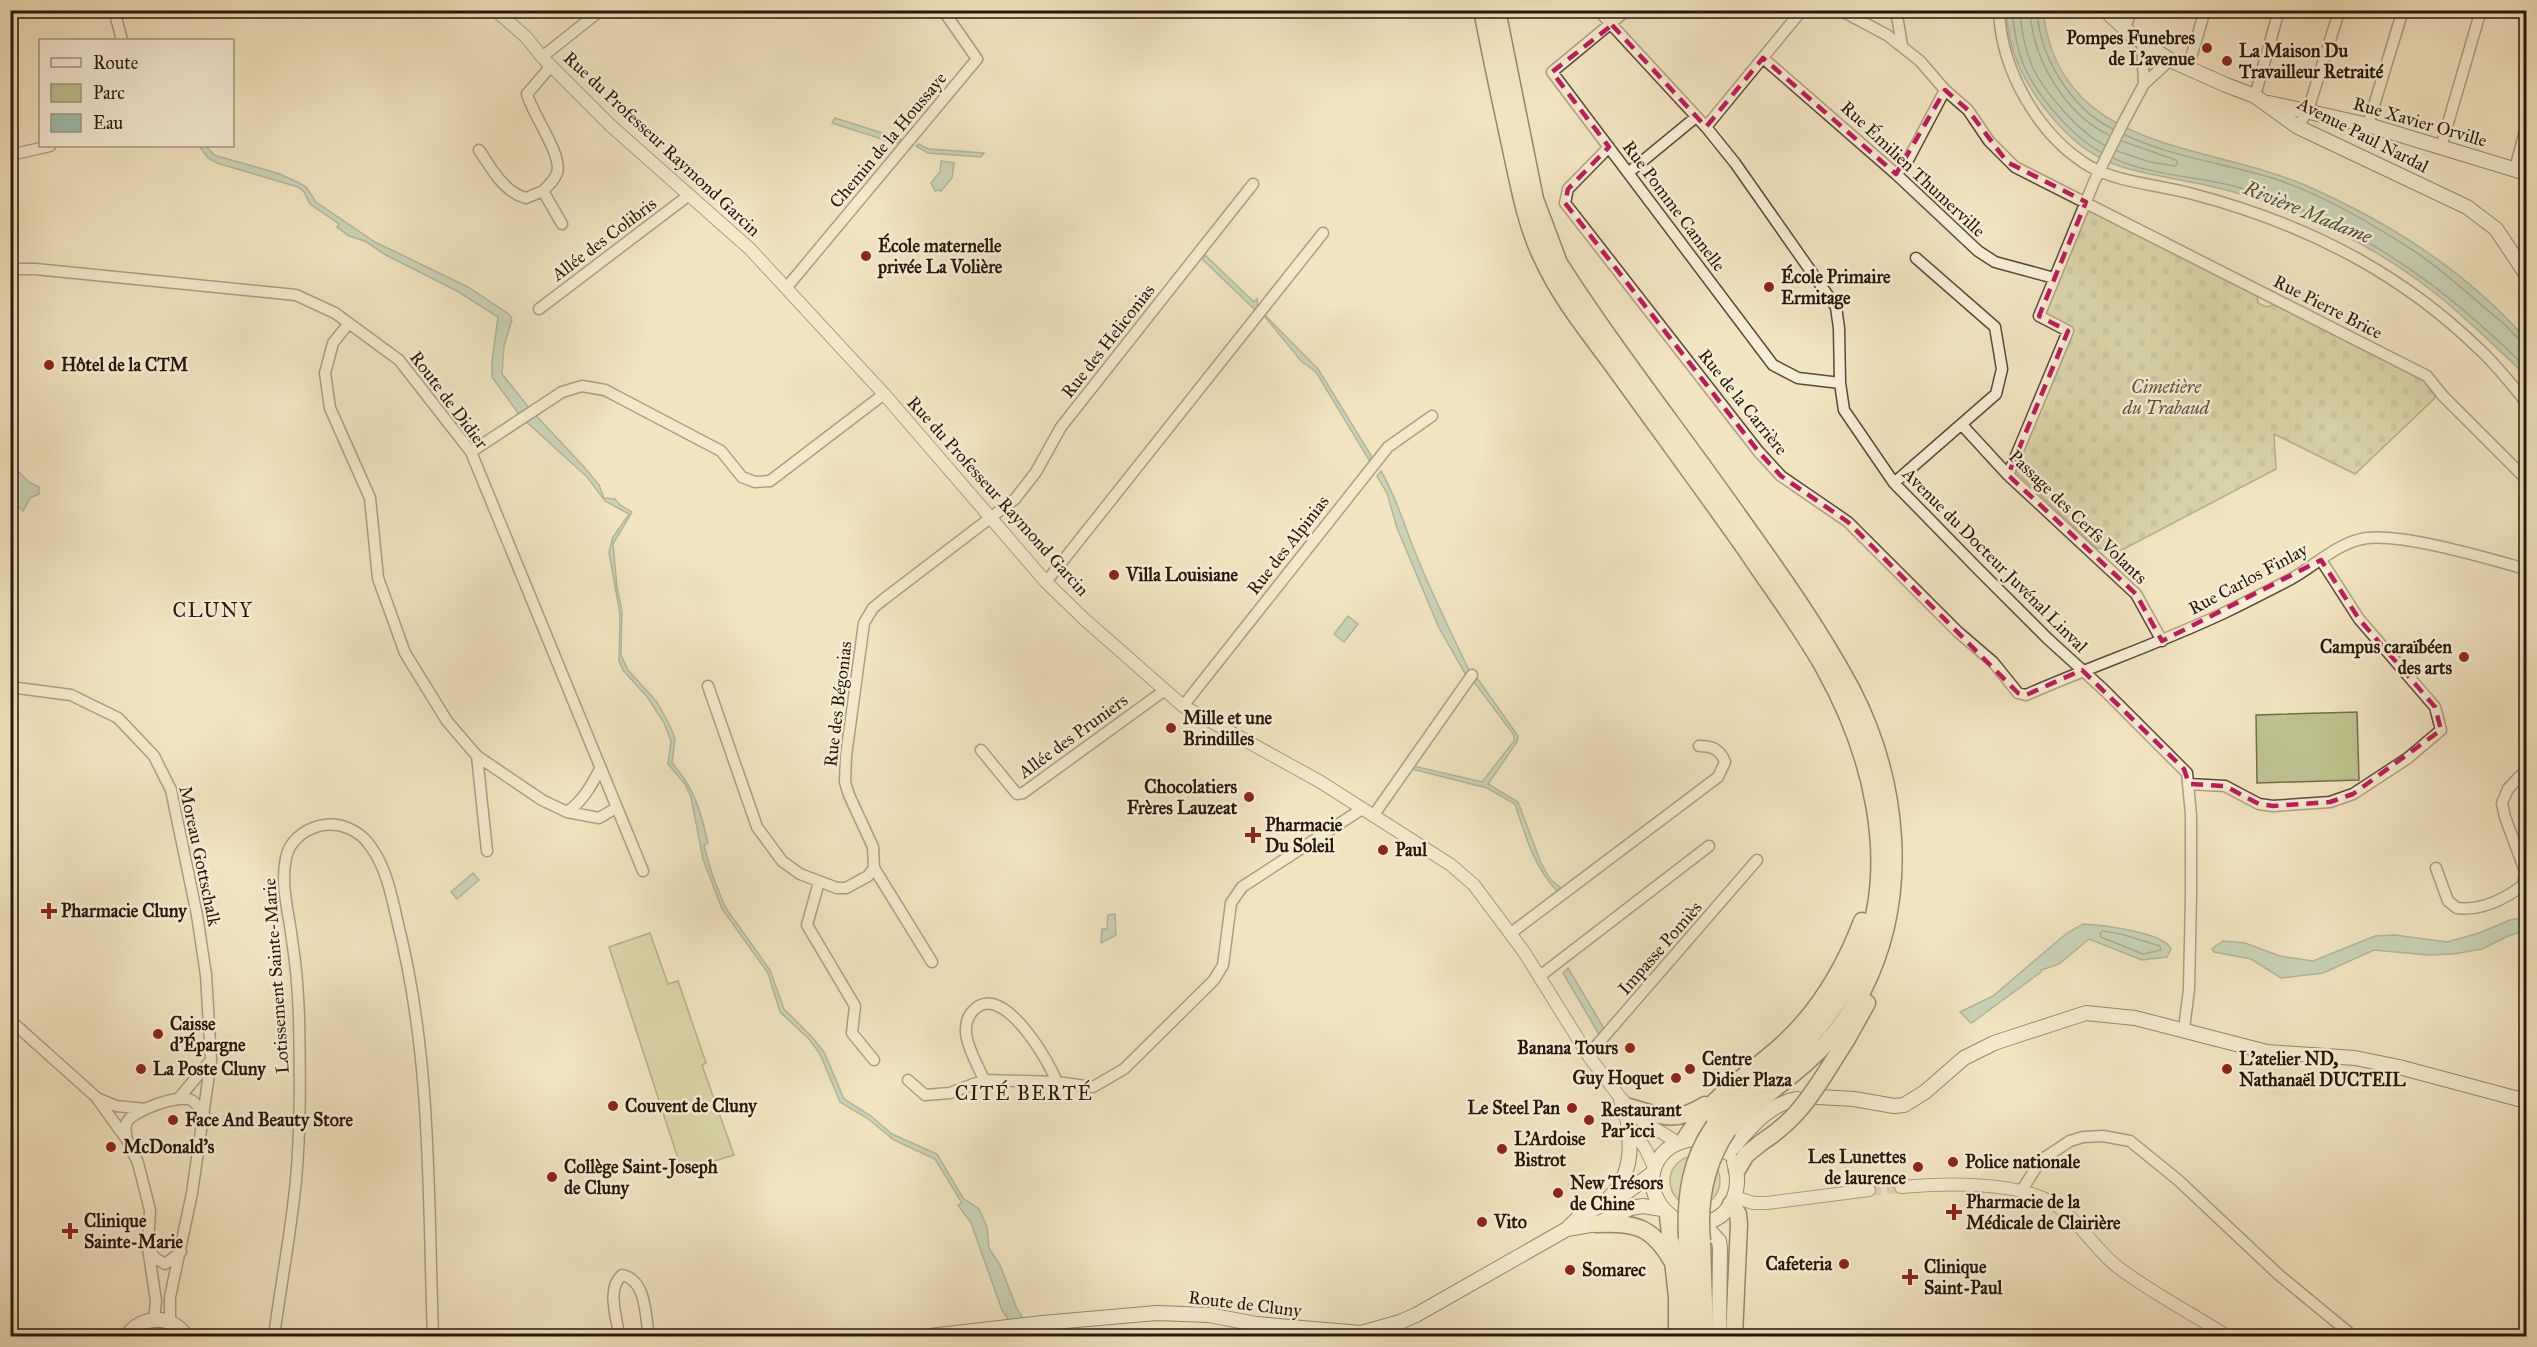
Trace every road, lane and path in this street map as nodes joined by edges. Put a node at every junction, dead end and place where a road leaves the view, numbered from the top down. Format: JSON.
{"nodes":[{"id":1,"x":114,"y":10,"type":"edge"},
{"id":2,"x":495,"y":10,"type":"edge"},
{"id":3,"x":601,"y":10,"type":"edge"},
{"id":4,"x":943,"y":10,"type":"edge"},
{"id":5,"x":1482,"y":10,"type":"edge"},
{"id":6,"x":1497,"y":10,"type":"edge"},
{"id":7,"x":1598,"y":10,"type":"edge"},
{"id":8,"x":1627,"y":10,"type":"edge"},
{"id":9,"x":1802,"y":10,"type":"edge"},
{"id":10,"x":1839,"y":10,"type":"edge"},
{"id":11,"x":1896,"y":10,"type":"edge"},
{"id":12,"x":1999,"y":10,"type":"edge"},
{"id":13,"x":2105,"y":10,"type":"edge"},
{"id":14,"x":2131,"y":10,"type":"edge"},
{"id":15,"x":2205,"y":10,"type":"edge"},
{"id":16,"x":2279,"y":10,"type":"edge"},
{"id":17,"x":2326,"y":10,"type":"edge"},
{"id":18,"x":2403,"y":10,"type":"edge"},
{"id":19,"x":2481,"y":10,"type":"edge"},
{"id":20,"x":1612,"y":25,"type":"junction"},
{"id":21,"x":2125,"y":29,"type":"junction"},
{"id":22,"x":122,"y":39,"type":"edge"},
{"id":23,"x":2142,"y":43,"type":"junction"},
{"id":24,"x":1902,"y":45,"type":"junction"},
{"id":25,"x":1763,"y":58,"type":"junction"},
{"id":26,"x":2170,"y":60,"type":"junction"},
{"id":27,"x":546,"y":62,"type":"junction"},
{"id":28,"x":2188,"y":69,"type":"junction"},
{"id":29,"x":2144,"y":84,"type":"junction"},
{"id":30,"x":1945,"y":90,"type":"junction"},
{"id":31,"x":2261,"y":99,"type":"junction"},
{"id":32,"x":2308,"y":110,"type":"junction"},
{"id":33,"x":1696,"y":117,"type":"junction"},
{"id":34,"x":2368,"y":125,"type":"junction"},
{"id":35,"x":1706,"y":127,"type":"junction"},
{"id":36,"x":2298,"y":127,"type":"junction"},
{"id":37,"x":2526,"y":127,"type":"edge"},
{"id":38,"x":46,"y":147,"type":"edge"},
{"id":39,"x":1609,"y":147,"type":"junction"},
{"id":40,"x":2441,"y":147,"type":"junction"},
{"id":41,"x":479,"y":150,"type":"dead end"},
{"id":42,"x":10,"y":155,"type":"edge"},
{"id":43,"x":2101,"y":167,"type":"junction"},
{"id":44,"x":2521,"y":171,"type":"edge"},
{"id":45,"x":1628,"y":173,"type":"junction"},
{"id":46,"x":1896,"y":174,"type":"junction"},
{"id":47,"x":1253,"y":184,"type":"dead end"},
{"id":48,"x":543,"y":191,"type":"junction"},
{"id":49,"x":689,"y":195,"type":"junction"},
{"id":50,"x":2086,"y":202,"type":"junction"},
{"id":51,"x":562,"y":224,"type":"dead end"},
{"id":52,"x":1323,"y":233,"type":"dead end"},
{"id":53,"x":2522,"y":257,"type":"edge"},
{"id":54,"x":1916,"y":258,"type":"dead end"},
{"id":55,"x":10,"y":269,"type":"edge"},
{"id":56,"x":2526,"y":273,"type":"edge"},
{"id":57,"x":2054,"y":278,"type":"junction"},
{"id":58,"x":787,"y":287,"type":"junction"},
{"id":59,"x":539,"y":309,"type":"dead end"},
{"id":60,"x":349,"y":323,"type":"junction"},
{"id":61,"x":1840,"y":383,"type":"junction"},
{"id":62,"x":884,"y":394,"type":"junction"},
{"id":63,"x":2526,"y":402,"type":"edge"},
{"id":64,"x":1432,"y":416,"type":"dead end"},
{"id":65,"x":1962,"y":425,"type":"junction"},
{"id":66,"x":471,"y":452,"type":"junction"},
{"id":67,"x":2008,"y":475,"type":"junction"},
{"id":68,"x":2526,"y":479,"type":"edge"},
{"id":69,"x":1894,"y":483,"type":"junction"},
{"id":70,"x":992,"y":518,"type":"junction"},
{"id":71,"x":2321,"y":560,"type":"junction"},
{"id":72,"x":2526,"y":569,"type":"edge"},
{"id":73,"x":1046,"y":582,"type":"junction"},
{"id":74,"x":2162,"y":641,"type":"junction"},
{"id":75,"x":2082,"y":670,"type":"junction"},
{"id":76,"x":1472,"y":675,"type":"dead end"},
{"id":77,"x":708,"y":686,"type":"dead end"},
{"id":78,"x":10,"y":687,"type":"edge"},
{"id":79,"x":1165,"y":690,"type":"junction"},
{"id":80,"x":2025,"y":695,"type":"joint"},
{"id":81,"x":1182,"y":706,"type":"junction"},
{"id":82,"x":1698,"y":746,"type":"dead end"},
{"id":83,"x":981,"y":750,"type":"dead end"},
{"id":84,"x":477,"y":756,"type":"junction"},
{"id":85,"x":600,"y":769,"type":"junction"},
{"id":86,"x":2526,"y":776,"type":"edge"},
{"id":87,"x":2189,"y":784,"type":"junction"},
{"id":88,"x":616,"y":808,"type":"junction"},
{"id":89,"x":1362,"y":809,"type":"junction"},
{"id":90,"x":567,"y":812,"type":"junction"},
{"id":91,"x":1373,"y":816,"type":"junction"},
{"id":92,"x":1709,"y":846,"type":"dead end"},
{"id":93,"x":487,"y":850,"type":"dead end"},
{"id":94,"x":1894,"y":854,"type":"junction"},
{"id":95,"x":1757,"y":860,"type":"dead end"},
{"id":96,"x":874,"y":868,"type":"junction"},
{"id":97,"x":2436,"y":868,"type":"dead end"},
{"id":98,"x":643,"y":871,"type":"dead end"},
{"id":99,"x":1879,"y":875,"type":"junction"},
{"id":100,"x":819,"y":882,"type":"junction"},
{"id":101,"x":1511,"y":933,"type":"junction"},
{"id":102,"x":932,"y":962,"type":"dead end"},
{"id":103,"x":1540,"y":976,"type":"junction"},
{"id":104,"x":10,"y":1020,"type":"edge"},
{"id":105,"x":2184,"y":1029,"type":"junction"},
{"id":106,"x":1590,"y":1058,"type":"junction"},
{"id":107,"x":211,"y":1060,"type":"junction"},
{"id":108,"x":874,"y":1060,"type":"dead end"},
{"id":109,"x":908,"y":1080,"type":"dead end"},
{"id":110,"x":984,"y":1080,"type":"junction"},
{"id":111,"x":1057,"y":1082,"type":"junction"},
{"id":112,"x":96,"y":1097,"type":"junction"},
{"id":113,"x":1818,"y":1097,"type":"dead end"},
{"id":114,"x":179,"y":1098,"type":"junction"},
{"id":115,"x":1716,"y":1098,"type":"junction"},
{"id":116,"x":1797,"y":1099,"type":"dead end"},
{"id":117,"x":1624,"y":1101,"type":"junction"},
{"id":118,"x":2526,"y":1101,"type":"edge"},
{"id":119,"x":146,"y":1109,"type":"junction"},
{"id":120,"x":204,"y":1114,"type":"junction"},
{"id":121,"x":1628,"y":1125,"type":"junction"},
{"id":122,"x":1721,"y":1128,"type":"junction"},
{"id":123,"x":127,"y":1140,"type":"junction"},
{"id":124,"x":1686,"y":1140,"type":"junction"},
{"id":125,"x":1654,"y":1170,"type":"junction"},
{"id":126,"x":1737,"y":1170,"type":"junction"},
{"id":127,"x":1901,"y":1187,"type":"tunnel mouth"},
{"id":128,"x":1869,"y":1190,"type":"tunnel mouth"},
{"id":129,"x":2022,"y":1191,"type":"junction"},
{"id":130,"x":1733,"y":1201,"type":"junction"},
{"id":131,"x":1602,"y":1205,"type":"junction"},
{"id":132,"x":1669,"y":1215,"type":"junction"},
{"id":133,"x":1596,"y":1224,"type":"junction"},
{"id":134,"x":1568,"y":1229,"type":"junction"},
{"id":135,"x":1702,"y":1233,"type":"junction"},
{"id":136,"x":148,"y":1248,"type":"junction"},
{"id":137,"x":181,"y":1252,"type":"junction"},
{"id":138,"x":1675,"y":1266,"type":"junction"},
{"id":139,"x":154,"y":1320,"type":"junction"},
{"id":140,"x":170,"y":1323,"type":"junction"},
{"id":141,"x":127,"y":1336,"type":"edge"},
{"id":142,"x":187,"y":1336,"type":"edge"},
{"id":143,"x":274,"y":1336,"type":"edge"},
{"id":144,"x":433,"y":1336,"type":"edge"},
{"id":145,"x":619,"y":1336,"type":"edge"},
{"id":146,"x":648,"y":1336,"type":"edge"},
{"id":147,"x":930,"y":1336,"type":"edge"},
{"id":148,"x":1677,"y":1336,"type":"edge"},
{"id":149,"x":1691,"y":1336,"type":"edge"},
{"id":150,"x":1705,"y":1336,"type":"edge"},
{"id":151,"x":1719,"y":1336,"type":"edge"},
{"id":152,"x":1734,"y":1336,"type":"edge"},
{"id":153,"x":2227,"y":1336,"type":"edge"},
{"id":154,"x":2353,"y":1336,"type":"edge"}],
"edges":[{"from":1,"to":22,"type":"street"},
{"from":2,"to":27,"type":"street","name":"Rue du Professeur Raymond Garcin"},
{"from":3,"to":27,"type":"street"},
{"from":4,"to":58,"type":"street","name":"Chemin de la Houssaye"},
{"from":5,"to":99,"type":"highway"},
{"from":6,"to":94,"type":"highway"},
{"from":7,"to":20,"type":"street","name":"Avenue du Docteur Juvénal Linval"},
{"from":8,"to":20,"type":"street"},
{"from":9,"to":25,"type":"street"},
{"from":10,"to":24,"type":"street","name":"Rue Pierre Brice"},
{"from":11,"to":24,"type":"street"},
{"from":12,"to":43,"type":"street"},
{"from":13,"to":21,"type":"main road","name":"Avenue Paul Nardal"},
{"from":14,"to":21,"type":"street"},
{"from":15,"to":28,"type":"street"},
{"from":16,"to":31,"type":"street"},
{"from":17,"to":32,"type":"street"},
{"from":18,"to":34,"type":"street"},
{"from":19,"to":40,"type":"street"},
{"from":20,"to":33,"type":"street","name":"Avenue du Docteur Juvénal Linval"},
{"from":20,"to":39,"type":"street","name":"Rue Pomme Cannelle"},
{"from":21,"to":23,"type":"main road","name":"Avenue Paul Nardal"},
{"from":23,"to":26,"type":"main road","name":"Avenue Paul Nardal"},
{"from":23,"to":29,"type":"street"},
{"from":24,"to":30,"type":"street","name":"Rue Pierre Brice"},
{"from":25,"to":35,"type":"street"},
{"from":25,"to":46,"type":"street","name":"Rue Émilien Thumerville"},
{"from":26,"to":28,"type":"main road","name":"Avenue Paul Nardal"},
{"from":26,"to":29,"type":"street"},
{"from":27,"to":48,"type":"street"},
{"from":27,"to":49,"type":"street","name":"Rue du Professeur Raymond Garcin"},
{"from":28,"to":31,"type":"main road","name":"Avenue Paul Nardal"},
{"from":29,"to":43,"type":"street"},
{"from":30,"to":46,"type":"street"},
{"from":30,"to":50,"type":"street","name":"Rue Pierre Brice"},
{"from":31,"to":32,"type":"main road","name":"Rue Xavier Orville"},
{"from":31,"to":36,"type":"main road","name":"Avenue Paul Nardal"},
{"from":32,"to":34,"type":"main road","name":"Rue Xavier Orville"},
{"from":32,"to":36,"type":"street"},
{"from":33,"to":35,"type":"street","name":"Avenue du Docteur Juvénal Linval"},
{"from":33,"to":45,"type":"street"},
{"from":34,"to":40,"type":"main road","name":"Rue Xavier Orville"},
{"from":35,"to":61,"type":"street","name":"Avenue du Docteur Juvénal Linval"},
{"from":36,"to":53,"type":"main road","name":"Avenue Paul Nardal"},
{"from":37,"to":44,"type":"street"},
{"from":38,"to":42,"type":"street"},
{"from":39,"to":45,"type":"street","name":"Rue Pomme Cannelle"},
{"from":39,"to":80,"type":"street","name":"Rue de la Carrière"},
{"from":40,"to":44,"type":"main road","name":"Rue Xavier Orville"},
{"from":41,"to":48,"type":"street"},
{"from":43,"to":50,"type":"street"},
{"from":43,"to":63,"type":"street"},
{"from":45,"to":61,"type":"street","name":"Rue Pomme Cannelle"},
{"from":46,"to":57,"type":"street","name":"Rue Émilien Thumerville"},
{"from":47,"to":70,"type":"street","name":"Rue des Heliconias"},
{"from":48,"to":51,"type":"street"},
{"from":49,"to":58,"type":"street","name":"Rue du Professeur Raymond Garcin"},
{"from":49,"to":59,"type":"street","name":"Allée des Colibris"},
{"from":50,"to":57,"type":"street"},
{"from":50,"to":68,"type":"street","name":"Rue Pierre Brice"},
{"from":52,"to":73,"type":"street"},
{"from":53,"to":56,"type":"main road","name":"Avenue Paul Nardal"},
{"from":54,"to":65,"type":"street"},
{"from":55,"to":60,"type":"street","name":"Route de Didier"},
{"from":57,"to":67,"type":"street"},
{"from":58,"to":62,"type":"street","name":"Rue du Professeur Raymond Garcin"},
{"from":60,"to":66,"type":"street","name":"Route de Didier"},
{"from":60,"to":84,"type":"street"},
{"from":61,"to":69,"type":"street","name":"Avenue du Docteur Juvénal Linval"},
{"from":62,"to":66,"type":"street"},
{"from":62,"to":70,"type":"street","name":"Rue du Professeur Raymond Garcin"},
{"from":64,"to":81,"type":"street","name":"Rue des Alpinias"},
{"from":65,"to":67,"type":"street","name":"Passage des Cerfs Volants"},
{"from":65,"to":69,"type":"street"},
{"from":66,"to":85,"type":"street","name":"Route de Didier"},
{"from":67,"to":74,"type":"street","name":"Passage des Cerfs Volants"},
{"from":69,"to":75,"type":"street","name":"Avenue du Docteur Juvénal Linval"},
{"from":70,"to":73,"type":"street","name":"Rue du Professeur Raymond Garcin"},
{"from":70,"to":96,"type":"street","name":"Rue des Bégonias"},
{"from":71,"to":72,"type":"street","name":"Rue Carlos Finlay"},
{"from":71,"to":74,"type":"street","name":"Rue Carlos Finlay"},
{"from":71,"to":87,"type":"street"},
{"from":73,"to":79,"type":"street","name":"Rue du Professeur Raymond Garcin"},
{"from":74,"to":75,"type":"street","name":"Rue Carlos Finlay"},
{"from":75,"to":80,"type":"street","name":"Rue Carlos Finlay"},
{"from":75,"to":87,"type":"street","name":"Avenue du Docteur Juvénal Linval"},
{"from":76,"to":91,"type":"street"},
{"from":77,"to":100,"type":"street"},
{"from":78,"to":107,"type":"street","name":"Moreau Gottschalk"},
{"from":79,"to":81,"type":"street","name":"Rue du Professeur Raymond Garcin"},
{"from":79,"to":83,"type":"street","name":"Allée des Pruniers"},
{"from":81,"to":89,"type":"street","name":"Rue du Professeur Raymond Garcin"},
{"from":82,"to":101,"type":"street"},
{"from":84,"to":90,"type":"street"},
{"from":84,"to":93,"type":"street"},
{"from":85,"to":88,"type":"street","name":"Route de Didier"},
{"from":85,"to":90,"type":"street"},
{"from":86,"to":97,"type":"street"},
{"from":87,"to":105,"type":"street"},
{"from":88,"to":90,"type":"street"},
{"from":88,"to":98,"type":"street","name":"Route de Didier"},
{"from":89,"to":91,"type":"street","name":"Rue du Professeur Raymond Garcin"},
{"from":89,"to":111,"type":"street"},
{"from":91,"to":101,"type":"street","name":"Rue du Professeur Raymond Garcin"},
{"from":92,"to":103,"type":"street"},
{"from":94,"to":122,"type":"highway"},
{"from":94,"to":126,"type":"highway","bridge":true},
{"from":95,"to":106,"type":"street","name":"Impasse Pomiès"},
{"from":96,"to":100,"type":"street"},
{"from":96,"to":102,"type":"street"},
{"from":99,"to":115,"type":"highway"},
{"from":99,"to":122,"type":"highway"},
{"from":100,"to":108,"type":"street"},
{"from":101,"to":103,"type":"street","name":"Rue du Professeur Raymond Garcin"},
{"from":103,"to":106,"type":"street","name":"Rue du Professeur Raymond Garcin"},
{"from":104,"to":112,"type":"street"},
{"from":105,"to":113,"type":"main road"},
{"from":105,"to":118,"type":"main road"},
{"from":106,"to":117,"type":"street","name":"Rue du Professeur Raymond Garcin"},
{"from":107,"to":114,"type":"street"},
{"from":107,"to":120,"type":"street","name":"Moreau Gottschalk"},
{"from":109,"to":110,"type":"street"},
{"from":110,"to":111,"type":"street"},
{"from":110,"to":111,"type":"street"},
{"from":112,"to":119,"type":"street"},
{"from":112,"to":123,"type":"street"},
{"from":114,"to":119,"type":"street"},
{"from":114,"to":120,"type":"street"},
{"from":115,"to":117,"type":"highway"},
{"from":115,"to":124,"type":"highway"},
{"from":116,"to":126,"type":"main road"},
{"from":117,"to":121,"type":"street","name":"Rue du Professeur Raymond Garcin"},
{"from":117,"to":124,"type":"street","name":"Rue du Professeur Raymond Garcin"},
{"from":119,"to":123,"type":"street"},
{"from":120,"to":137,"type":"street","name":"Moreau Gottschalk"},
{"from":121,"to":125,"type":"street","name":"Rue du Professeur Raymond Garcin"},
{"from":121,"to":131,"type":"main road"},
{"from":122,"to":135,"type":"highway","bridge":true},
{"from":123,"to":136,"type":"street"},
{"from":124,"to":125,"type":"main road","name":"Route de Cluny"},
{"from":125,"to":131,"type":"main road","name":"Route de Cluny"},
{"from":125,"to":132,"type":"main road"},
{"from":126,"to":130,"type":"main road"},
{"from":127,"to":129,"type":"street"},
{"from":128,"to":130,"type":"street"},
{"from":129,"to":153,"type":"street"},
{"from":129,"to":154,"type":"street"},
{"from":130,"to":135,"type":"main road"},
{"from":130,"to":152,"type":"highway"},
{"from":131,"to":134,"type":"main road","name":"Route de Cluny"},
{"from":132,"to":133,"type":"main road","name":"Route de Cluny"},
{"from":132,"to":138,"type":"highway"},
{"from":133,"to":134,"type":"main road","name":"Route de Cluny"},
{"from":133,"to":138,"type":"highway"},
{"from":134,"to":147,"type":"main road","name":"Route de Cluny"},
{"from":135,"to":149,"type":"highway"},
{"from":135,"to":150,"type":"highway"},
{"from":135,"to":151,"type":"main road"},
{"from":136,"to":137,"type":"street"},
{"from":136,"to":139,"type":"street"},
{"from":137,"to":140,"type":"street","name":"Moreau Gottschalk"},
{"from":138,"to":148,"type":"highway"},
{"from":139,"to":140,"type":"main road"},
{"from":139,"to":141,"type":"main road"},
{"from":140,"to":142,"type":"main road"},
{"from":143,"to":144,"type":"street","name":"Lotissement Sainte-Marie"},
{"from":145,"to":146,"type":"street"}]}
